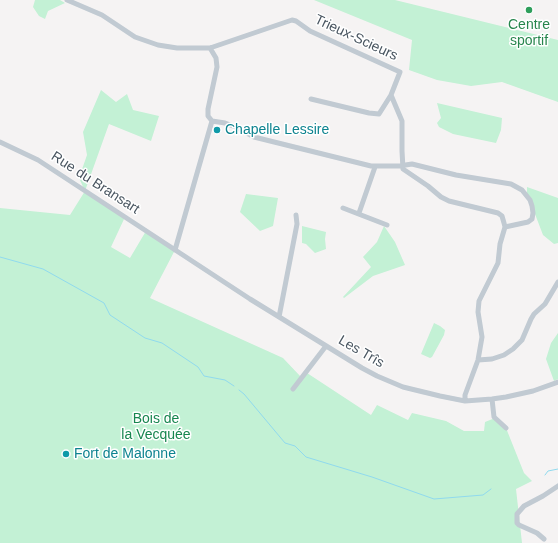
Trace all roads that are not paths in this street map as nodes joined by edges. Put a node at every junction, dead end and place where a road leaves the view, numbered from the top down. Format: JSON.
{"nodes":[{"id":1,"x":67,"y":0,"type":"edge"},
{"id":2,"x":210,"y":48,"type":"junction"},
{"id":3,"x":391,"y":95,"type":"junction"},
{"id":4,"x":311,"y":99,"type":"dead end"},
{"id":5,"x":212,"y":121,"type":"junction"},
{"id":6,"x":0,"y":142,"type":"edge"},
{"id":7,"x":403,"y":165,"type":"junction"},
{"id":8,"x":375,"y":166,"type":"junction"},
{"id":9,"x":342,"y":208,"type":"dead end"},
{"id":10,"x":358,"y":213,"type":"junction"},
{"id":11,"x":296,"y":215,"type":"dead end"},
{"id":12,"x":387,"y":225,"type":"dead end"},
{"id":13,"x":505,"y":227,"type":"junction"},
{"id":14,"x":175,"y":250,"type":"junction"},
{"id":15,"x":558,"y":282,"type":"edge"},
{"id":16,"x":279,"y":317,"type":"junction"},
{"id":17,"x":326,"y":346,"type":"junction"},
{"id":18,"x":478,"y":360,"type":"junction"},
{"id":19,"x":558,"y":382,"type":"edge"},
{"id":20,"x":293,"y":389,"type":"dead end"},
{"id":21,"x":492,"y":399,"type":"junction"},
{"id":22,"x":465,"y":401,"type":"junction"},
{"id":23,"x":506,"y":428,"type":"dead end"},
{"id":24,"x":558,"y":486,"type":"edge"},
{"id":25,"x":544,"y":539,"type":"dead end"}],
"edges":[{"from":1,"to":2,"type":"street"},
{"from":2,"to":3,"type":"street","name":"Trieux-Scieurs"},
{"from":2,"to":5,"type":"street"},
{"from":3,"to":4,"type":"street"},
{"from":3,"to":7,"type":"street"},
{"from":5,"to":8,"type":"street"},
{"from":5,"to":14,"type":"street"},
{"from":6,"to":14,"type":"street","name":"Rue du Bransart"},
{"from":7,"to":8,"type":"street"},
{"from":7,"to":13,"type":"street"},
{"from":7,"to":13,"type":"street"},
{"from":8,"to":10,"type":"street"},
{"from":9,"to":10,"type":"street"},
{"from":10,"to":12,"type":"street"},
{"from":11,"to":16,"type":"street"},
{"from":13,"to":18,"type":"street"},
{"from":14,"to":16,"type":"street","name":"Les Trîs"},
{"from":15,"to":18,"type":"street"},
{"from":16,"to":17,"type":"street","name":"Les Trîs"},
{"from":17,"to":20,"type":"street"},
{"from":17,"to":22,"type":"street","name":"Les Trîs"},
{"from":18,"to":22,"type":"street"},
{"from":19,"to":21,"type":"street","name":"Les Trîs"},
{"from":21,"to":22,"type":"street","name":"Les Trîs"},
{"from":21,"to":23,"type":"street"},
{"from":24,"to":25,"type":"street"}]}
